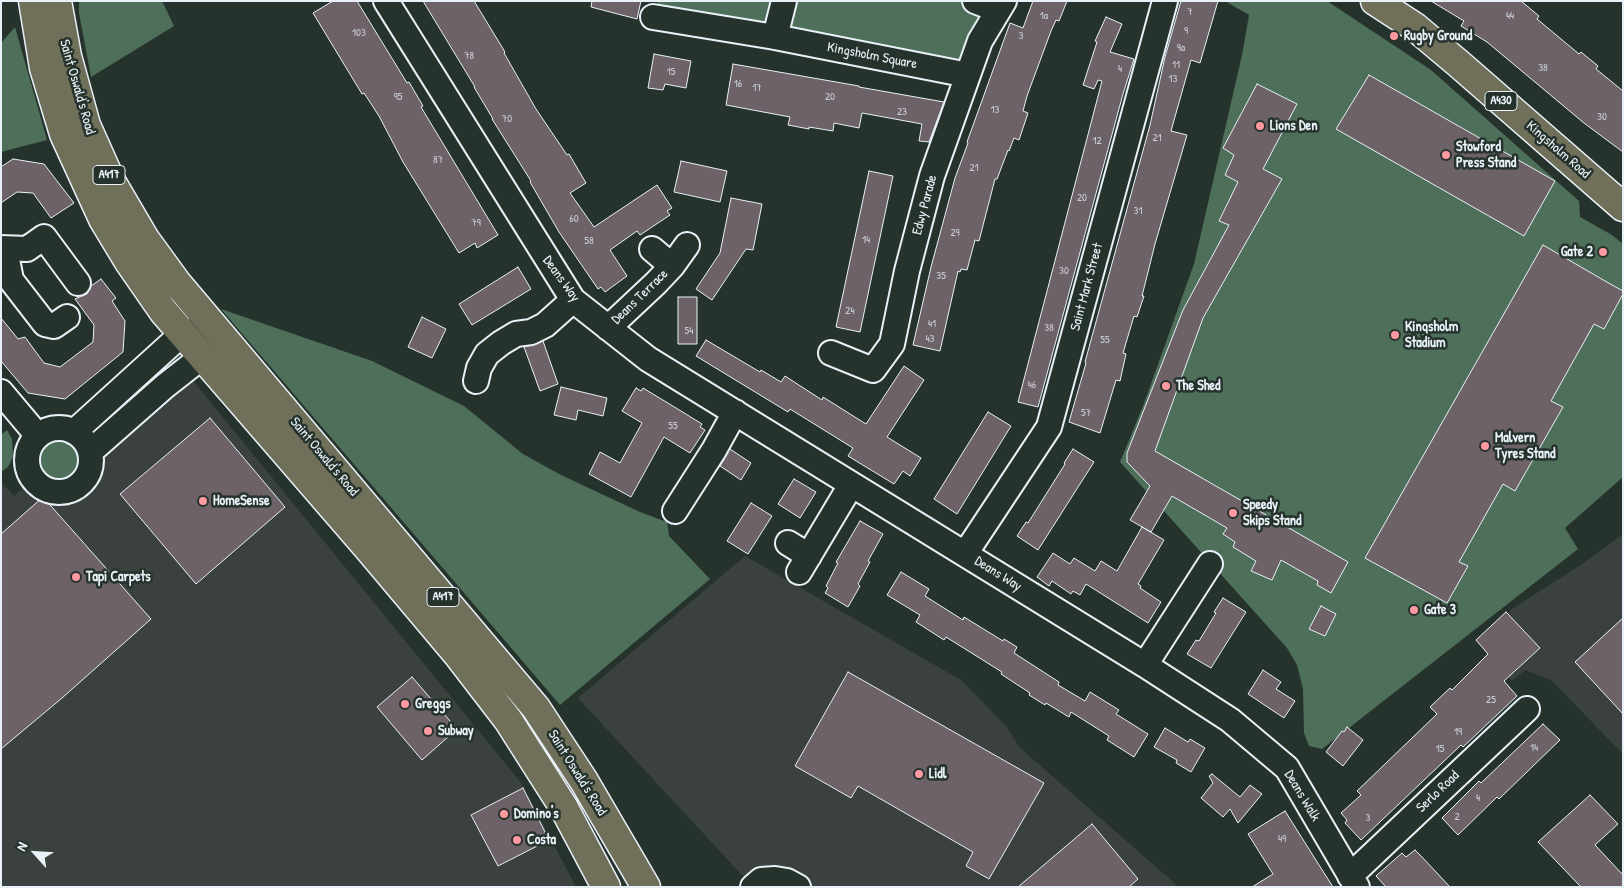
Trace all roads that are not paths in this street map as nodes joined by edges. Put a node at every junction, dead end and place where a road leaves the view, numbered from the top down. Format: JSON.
{"nodes":[{"id":1,"x":33,"y":1,"type":"edge"},
{"id":2,"x":57,"y":1,"type":"edge"},
{"id":3,"x":386,"y":1,"type":"edge"},
{"id":4,"x":784,"y":1,"type":"edge"},
{"id":5,"x":975,"y":1,"type":"edge"},
{"id":6,"x":1165,"y":1,"type":"edge"},
{"id":7,"x":1375,"y":1,"type":"edge"},
{"id":8,"x":1001,"y":6,"type":"edge"},
{"id":9,"x":653,"y":17,"type":"dead end"},
{"id":10,"x":775,"y":36,"type":"junction"},
{"id":11,"x":968,"y":75,"type":"junction"},
{"id":12,"x":1623,"y":207,"type":"edge"},
{"id":13,"x":687,"y":245,"type":"dead end"},
{"id":14,"x":3,"y":249,"type":"edge"},
{"id":15,"x":652,"y":249,"type":"dead end"},
{"id":16,"x":672,"y":266,"type":"junction"},
{"id":17,"x":78,"y":283,"type":"dead end"},
{"id":18,"x":573,"y":300,"type":"junction"},
{"id":19,"x":67,"y":317,"type":"dead end"},
{"id":20,"x":214,"y":326,"type":"junction"},
{"id":21,"x":608,"y":328,"type":"junction"},
{"id":22,"x":182,"y":334,"type":"junction"},
{"id":23,"x":831,"y":353,"type":"dead end"},
{"id":24,"x":202,"y":357,"type":"junction"},
{"id":25,"x":476,"y":381,"type":"dead end"},
{"id":26,"x":1,"y":392,"type":"edge"},
{"id":27,"x":734,"y":412,"type":"junction"},
{"id":28,"x":74,"y":432,"type":"junction"},
{"id":29,"x":38,"y":436,"type":"junction"},
{"id":30,"x":90,"y":452,"type":"junction"},
{"id":31,"x":851,"y":485,"type":"junction"},
{"id":32,"x":675,"y":511,"type":"dead end"},
{"id":33,"x":788,"y":543,"type":"dead end"},
{"id":34,"x":964,"y":554,"type":"junction"},
{"id":35,"x":1210,"y":564,"type":"dead end"},
{"id":36,"x":1145,"y":665,"type":"junction"},
{"id":37,"x":1527,"y":709,"type":"dead end"},
{"id":38,"x":1230,"y":720,"type":"joint"},
{"id":39,"x":1353,"y":882,"type":"edge"},
{"id":40,"x":606,"y":887,"type":"edge"},
{"id":41,"x":646,"y":887,"type":"edge"},
{"id":42,"x":752,"y":887,"type":"edge"},
{"id":43,"x":798,"y":887,"type":"edge"}],
"edges":[{"from":1,"to":22,"type":"main road","name":"Saint Oswald's Road","number":"A417"},
{"from":2,"to":20,"type":"main road","name":"Saint Oswald's Road","number":"A417"},
{"from":3,"to":18,"type":"street","name":"Deans Way"},
{"from":4,"to":10,"type":"street"},
{"from":5,"to":8,"type":"street"},
{"from":6,"to":34,"type":"street","name":"Saint Mark Street"},
{"from":7,"to":12,"type":"main road","name":"Kingsholm Road","number":"A430"},
{"from":8,"to":11,"type":"street","name":"Edwy Parade"},
{"from":9,"to":10,"type":"street","name":"Kingsholm Square"},
{"from":10,"to":11,"type":"street","name":"Kingsholm Square"},
{"from":11,"to":23,"type":"street","name":"Edwy Parade"},
{"from":13,"to":16,"type":"street","name":"Deans Terrace"},
{"from":14,"to":17,"type":"street"},
{"from":14,"to":19,"type":"street"},
{"from":15,"to":16,"type":"street","name":"Deans Terrace"},
{"from":16,"to":21,"type":"street","name":"Deans Terrace"},
{"from":18,"to":21,"type":"street","name":"Deans Way"},
{"from":18,"to":25,"type":"street"},
{"from":20,"to":22,"type":"street"},
{"from":20,"to":24,"type":"street"},
{"from":20,"to":41,"type":"main road","name":"Saint Oswald's Road","number":"A417"},
{"from":21,"to":27,"type":"street","name":"Deans Way"},
{"from":22,"to":24,"type":"main road","name":"Saint Oswald's Road","number":"A417"},
{"from":22,"to":28,"type":"street"},
{"from":24,"to":30,"type":"street"},
{"from":24,"to":40,"type":"main road","name":"Saint Oswald's Road","number":"A417"},
{"from":26,"to":29,"type":"street"},
{"from":27,"to":31,"type":"street","name":"Deans Way"},
{"from":27,"to":32,"type":"street"},
{"from":28,"to":29,"type":"street"},
{"from":28,"to":30,"type":"street"},
{"from":29,"to":30,"type":"street"},
{"from":31,"to":33,"type":"street"},
{"from":31,"to":34,"type":"street","name":"Deans Way"},
{"from":34,"to":36,"type":"street","name":"Deans Way"},
{"from":35,"to":36,"type":"street"},
{"from":36,"to":38,"type":"street","name":"Deans Way"},
{"from":37,"to":39,"type":"street","name":"Serlo Road"},
{"from":38,"to":39,"type":"street","name":"Deans Walk"},
{"from":42,"to":43,"type":"street"}]}
